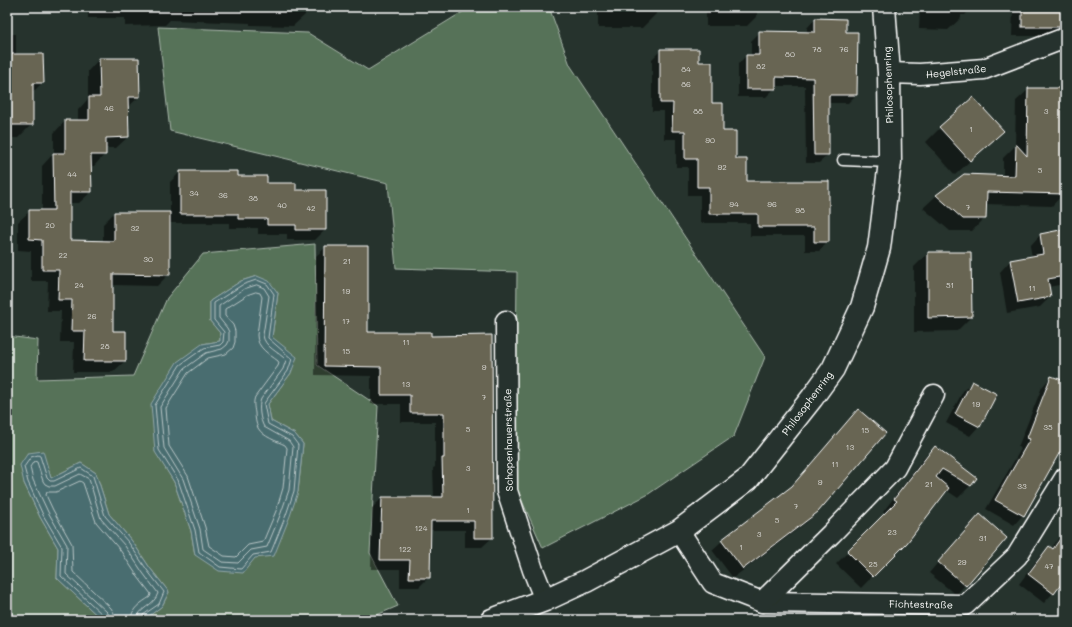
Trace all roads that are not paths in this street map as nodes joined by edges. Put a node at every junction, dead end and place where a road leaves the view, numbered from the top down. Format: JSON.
{"nodes":[{"id":1,"x":884,"y":7,"type":"edge"},
{"id":2,"x":1065,"y":38,"type":"edge"},
{"id":3,"x":889,"y":73,"type":"junction"},
{"id":4,"x":843,"y":160,"type":"dead end"},
{"id":5,"x":890,"y":162,"type":"junction"},
{"id":6,"x":506,"y":321,"type":"dead end"},
{"id":7,"x":934,"y":395,"type":"dead end"},
{"id":8,"x":1065,"y":478,"type":"edge"},
{"id":9,"x":679,"y":531,"type":"junction"},
{"id":10,"x":545,"y":600,"type":"junction"},
{"id":11,"x":762,"y":602,"type":"junction"},
{"id":12,"x":492,"y":620,"type":"edge"}],
"edges":[{"from":1,"to":3,"type":"street","name":"Philosophenring"},
{"from":2,"to":3,"type":"street","name":"Hegelstraße"},
{"from":3,"to":5,"type":"street","name":"Philosophenring"},
{"from":4,"to":5,"type":"lane"},
{"from":5,"to":9,"type":"street","name":"Philosophenring"},
{"from":6,"to":10,"type":"street","name":"Schopenhauerstraße"},
{"from":7,"to":11,"type":"street"},
{"from":8,"to":11,"type":"street","name":"Fichtestraße"},
{"from":9,"to":10,"type":"street","name":"Philosophenring"},
{"from":9,"to":11,"type":"street","name":"Fichtestraße"},
{"from":10,"to":12,"type":"street","name":"Philosophenring"}]}
